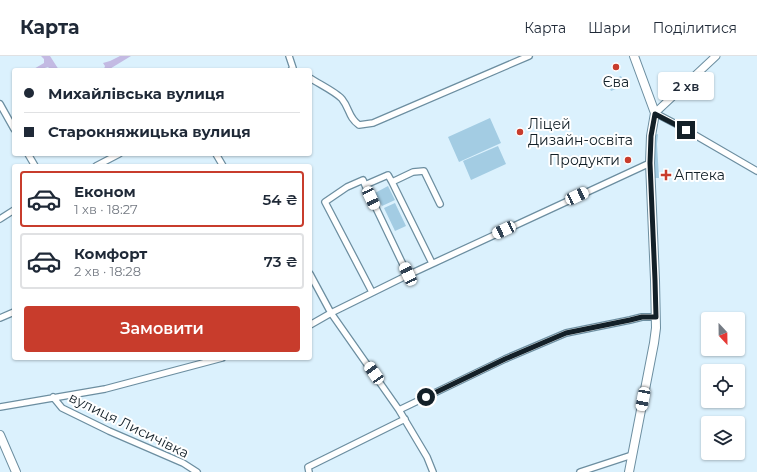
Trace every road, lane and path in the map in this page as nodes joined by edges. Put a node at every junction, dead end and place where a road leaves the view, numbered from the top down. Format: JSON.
{"nodes":[{"id":1,"x":289,"y":56,"type":"edge"},
{"id":2,"x":529,"y":56,"type":"edge"},
{"id":3,"x":634,"y":56,"type":"edge"},
{"id":4,"x":716,"y":56,"type":"edge"},
{"id":5,"x":293,"y":68,"type":"edge"},
{"id":6,"x":312,"y":79,"type":"edge"},
{"id":7,"x":0,"y":104,"type":"edge"},
{"id":8,"x":655,"y":114,"type":"junction"},
{"id":9,"x":12,"y":125,"type":"edge"},
{"id":10,"x":115,"y":156,"type":"edge"},
{"id":11,"x":108,"y":160,"type":"junction"},
{"id":12,"x":650,"y":163,"type":"junction"},
{"id":13,"x":100,"y":164,"type":"edge"},
{"id":14,"x":110,"y":164,"type":"edge"},
{"id":15,"x":757,"y":171,"type":"edge"},
{"id":16,"x":392,"y":182,"type":"junction"},
{"id":17,"x":365,"y":185,"type":"junction"},
{"id":18,"x":440,"y":204,"type":"dead end"},
{"id":19,"x":12,"y":211,"type":"edge"},
{"id":20,"x":0,"y":219,"type":"edge"},
{"id":21,"x":432,"y":263,"type":"junction"},
{"id":22,"x":408,"y":274,"type":"junction"},
{"id":23,"x":312,"y":278,"type":"edge"},
{"id":24,"x":372,"y":292,"type":"junction"},
{"id":25,"x":12,"y":313,"type":"edge"},
{"id":26,"x":332,"y":313,"type":"junction"},
{"id":27,"x":656,"y":317,"type":"junction"},
{"id":28,"x":0,"y":318,"type":"edge"},
{"id":29,"x":312,"y":324,"type":"edge"},
{"id":30,"x":210,"y":360,"type":"edge"},
{"id":31,"x":53,"y":397,"type":"junction"},
{"id":32,"x":0,"y":407,"type":"edge"},
{"id":33,"x":399,"y":410,"type":"junction"},
{"id":34,"x":405,"y":419,"type":"junction"},
{"id":35,"x":0,"y":435,"type":"edge"},
{"id":36,"x":632,"y":455,"type":"junction"},
{"id":37,"x":16,"y":472,"type":"edge"},
{"id":38,"x":197,"y":472,"type":"edge"},
{"id":39,"x":309,"y":472,"type":"edge"},
{"id":40,"x":433,"y":472,"type":"edge"},
{"id":41,"x":580,"y":472,"type":"edge"},
{"id":42,"x":629,"y":472,"type":"edge"}],
"edges":[{"from":1,"to":5,"type":"street"},
{"from":2,"to":6,"type":"street"},
{"from":3,"to":8,"type":"main road"},
{"from":4,"to":8,"type":"street"},
{"from":7,"to":9,"type":"street"},
{"from":8,"to":12,"type":"main road"},
{"from":8,"to":15,"type":"street"},
{"from":10,"to":11,"type":"street"},
{"from":11,"to":13,"type":"street"},
{"from":11,"to":14,"type":"street"},
{"from":12,"to":21,"type":"street"},
{"from":12,"to":27,"type":"main road"},
{"from":16,"to":17,"type":"street"},
{"from":16,"to":18,"type":"street"},
{"from":16,"to":21,"type":"street"},
{"from":17,"to":22,"type":"street"},
{"from":17,"to":24,"type":"street"},
{"from":19,"to":20,"type":"street"},
{"from":21,"to":22,"type":"street"},
{"from":22,"to":24,"type":"street"},
{"from":23,"to":26,"type":"street"},
{"from":24,"to":26,"type":"street"},
{"from":25,"to":28,"type":"street"},
{"from":26,"to":29,"type":"street"},
{"from":26,"to":33,"type":"street"},
{"from":27,"to":33,"type":"street"},
{"from":27,"to":36,"type":"main road"},
{"from":30,"to":31,"type":"street"},
{"from":31,"to":32,"type":"street"},
{"from":31,"to":38,"type":"street","name":"вулиця Лисичівка"},
{"from":33,"to":34,"type":"street"},
{"from":34,"to":39,"type":"street"},
{"from":34,"to":40,"type":"street"},
{"from":35,"to":37,"type":"main road"},
{"from":36,"to":41,"type":"street"},
{"from":36,"to":42,"type":"main road"}]}
